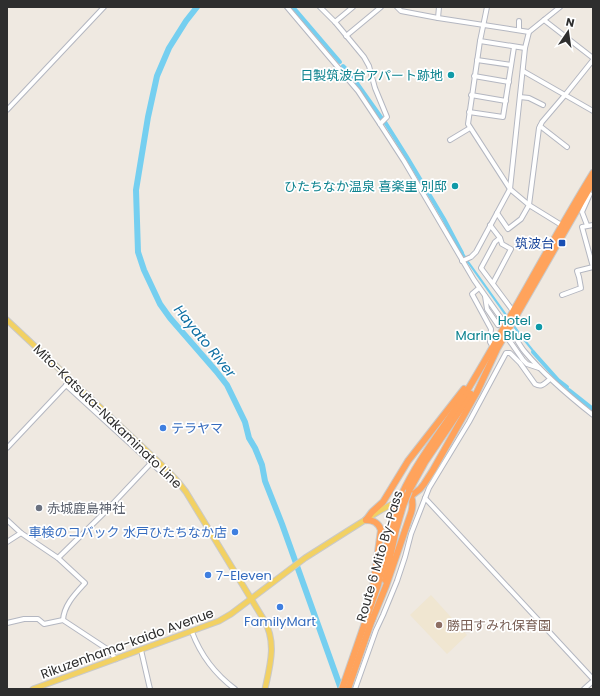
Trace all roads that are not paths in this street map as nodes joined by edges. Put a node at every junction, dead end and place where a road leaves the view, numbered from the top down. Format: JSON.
{"nodes":[{"id":1,"x":104,"y":7,"type":"edge"},
{"id":2,"x":287,"y":7,"type":"edge"},
{"id":3,"x":320,"y":7,"type":"edge"},
{"id":4,"x":353,"y":7,"type":"edge"},
{"id":5,"x":381,"y":7,"type":"edge"},
{"id":6,"x":397,"y":7,"type":"edge"},
{"id":7,"x":439,"y":7,"type":"edge"},
{"id":8,"x":487,"y":7,"type":"edge"},
{"id":9,"x":560,"y":7,"type":"edge"},
{"id":10,"x":438,"y":18,"type":"junction"},
{"id":11,"x":544,"y":20,"type":"junction"},
{"id":12,"x":519,"y":21,"type":"dead end"},
{"id":13,"x":335,"y":22,"type":"junction"},
{"id":14,"x":484,"y":25,"type":"junction"},
{"id":15,"x":519,"y":30,"type":"junction"},
{"id":16,"x":529,"y":32,"type":"junction"},
{"id":17,"x":346,"y":36,"type":"junction"},
{"id":18,"x":480,"y":41,"type":"junction"},
{"id":19,"x":514,"y":47,"type":"junction"},
{"id":20,"x":525,"y":48,"type":"junction"},
{"id":21,"x":593,"y":59,"type":"edge"},
{"id":22,"x":477,"y":60,"type":"junction"},
{"id":23,"x":511,"y":65,"type":"junction"},
{"id":24,"x":523,"y":71,"type":"junction"},
{"id":25,"x":474,"y":76,"type":"junction"},
{"id":26,"x":509,"y":82,"type":"junction"},
{"id":27,"x":471,"y":95,"type":"junction"},
{"id":28,"x":565,"y":95,"type":"junction"},
{"id":29,"x":520,"y":97,"type":"junction"},
{"id":30,"x":506,"y":101,"type":"junction"},
{"id":31,"x":543,"y":105,"type":"dead end"},
{"id":32,"x":7,"y":110,"type":"edge"},
{"id":33,"x":593,"y":111,"type":"edge"},
{"id":34,"x":469,"y":114,"type":"junction"},
{"id":35,"x":380,"y":124,"type":"junction"},
{"id":36,"x":540,"y":126,"type":"junction"},
{"id":37,"x":470,"y":128,"type":"junction"},
{"id":38,"x":450,"y":140,"type":"dead end"},
{"id":39,"x":567,"y":147,"type":"dead end"},
{"id":40,"x":593,"y":173,"type":"edge"},
{"id":41,"x":593,"y":182,"type":"edge"},
{"id":42,"x":510,"y":189,"type":"junction"},
{"id":43,"x":587,"y":192,"type":"junction"},
{"id":44,"x":528,"y":205,"type":"junction"},
{"id":45,"x":497,"y":212,"type":"junction"},
{"id":46,"x":490,"y":225,"type":"junction"},
{"id":47,"x":587,"y":225,"type":"junction"},
{"id":48,"x":593,"y":225,"type":"edge"},
{"id":49,"x":564,"y":227,"type":"junction"},
{"id":50,"x":500,"y":238,"type":"junction"},
{"id":51,"x":462,"y":261,"type":"junction"},
{"id":52,"x":593,"y":267,"type":"edge"},
{"id":53,"x":492,"y":283,"type":"junction"},
{"id":54,"x":479,"y":288,"type":"junction"},
{"id":55,"x":562,"y":295,"type":"dead end"},
{"id":56,"x":485,"y":296,"type":"junction"},
{"id":57,"x":513,"y":311,"type":"junction"},
{"id":58,"x":7,"y":320,"type":"edge"},
{"id":59,"x":504,"y":321,"type":"dead end"},
{"id":60,"x":498,"y":325,"type":"dead end"},
{"id":61,"x":512,"y":332,"type":"dead end"},
{"id":62,"x":509,"y":340,"type":"dead end"},
{"id":63,"x":493,"y":347,"type":"junction"},
{"id":64,"x":494,"y":355,"type":"junction"},
{"id":65,"x":486,"y":358,"type":"junction"},
{"id":66,"x":539,"y":368,"type":"junction"},
{"id":67,"x":550,"y":379,"type":"junction"},
{"id":68,"x":71,"y":380,"type":"junction"},
{"id":69,"x":66,"y":384,"type":"junction"},
{"id":70,"x":593,"y":415,"type":"edge"},
{"id":71,"x":7,"y":448,"type":"edge"},
{"id":72,"x":153,"y":461,"type":"junction"},
{"id":73,"x":171,"y":481,"type":"dead end"},
{"id":74,"x":427,"y":486,"type":"junction"},
{"id":75,"x":410,"y":494,"type":"junction"},
{"id":76,"x":425,"y":498,"type":"junction"},
{"id":77,"x":413,"y":504,"type":"junction"},
{"id":78,"x":400,"y":506,"type":"junction"},
{"id":79,"x":422,"y":507,"type":"junction"},
{"id":80,"x":7,"y":520,"type":"edge"},
{"id":81,"x":366,"y":520,"type":"junction"},
{"id":82,"x":21,"y":533,"type":"junction"},
{"id":83,"x":7,"y":542,"type":"edge"},
{"id":84,"x":58,"y":558,"type":"junction"},
{"id":85,"x":251,"y":599,"type":"junction"},
{"id":86,"x":368,"y":613,"type":"junction"},
{"id":87,"x":63,"y":620,"type":"junction"},
{"id":88,"x":372,"y":620,"type":"junction"},
{"id":89,"x":7,"y":623,"type":"edge"},
{"id":90,"x":192,"y":632,"type":"junction"},
{"id":91,"x":141,"y":650,"type":"junction"},
{"id":92,"x":116,"y":659,"type":"junction"},
{"id":93,"x":593,"y":680,"type":"edge"},
{"id":94,"x":349,"y":686,"type":"edge"},
{"id":95,"x":33,"y":689,"type":"edge"},
{"id":96,"x":150,"y":689,"type":"edge"},
{"id":97,"x":235,"y":689,"type":"edge"},
{"id":98,"x":265,"y":689,"type":"edge"},
{"id":99,"x":342,"y":689,"type":"edge"},
{"id":100,"x":355,"y":689,"type":"edge"},
{"id":101,"x":584,"y":689,"type":"edge"}],
"edges":[{"from":1,"to":32,"type":"street"},
{"from":2,"to":35,"type":"street"},
{"from":3,"to":13,"type":"street"},
{"from":4,"to":13,"type":"street"},
{"from":5,"to":17,"type":"street"},
{"from":6,"to":10,"type":"street"},
{"from":7,"to":10,"type":"street"},
{"from":8,"to":14,"type":"street"},
{"from":9,"to":11,"type":"street"},
{"from":10,"to":14,"type":"street"},
{"from":11,"to":16,"type":"street"},
{"from":11,"to":21,"type":"street"},
{"from":12,"to":15,"type":"street"},
{"from":13,"to":17,"type":"street"},
{"from":14,"to":15,"type":"street"},
{"from":14,"to":18,"type":"street"},
{"from":15,"to":16,"type":"street"},
{"from":16,"to":20,"type":"street"},
{"from":17,"to":35,"type":"street"},
{"from":18,"to":19,"type":"street"},
{"from":18,"to":22,"type":"street"},
{"from":19,"to":20,"type":"street"},
{"from":19,"to":23,"type":"street"},
{"from":20,"to":24,"type":"street"},
{"from":21,"to":28,"type":"street"},
{"from":22,"to":23,"type":"street"},
{"from":22,"to":25,"type":"street"},
{"from":23,"to":26,"type":"street"},
{"from":24,"to":28,"type":"street"},
{"from":24,"to":29,"type":"street"},
{"from":25,"to":26,"type":"street"},
{"from":25,"to":27,"type":"street"},
{"from":26,"to":30,"type":"street"},
{"from":27,"to":30,"type":"street"},
{"from":27,"to":34,"type":"street"},
{"from":28,"to":33,"type":"street"},
{"from":28,"to":36,"type":"street"},
{"from":29,"to":31,"type":"street"},
{"from":29,"to":42,"type":"street"},
{"from":30,"to":34,"type":"street"},
{"from":34,"to":37,"type":"street"},
{"from":35,"to":51,"type":"street"},
{"from":36,"to":39,"type":"street"},
{"from":36,"to":44,"type":"street"},
{"from":37,"to":38,"type":"street"},
{"from":37,"to":42,"type":"street"},
{"from":40,"to":49,"type":"highway"},
{"from":41,"to":43,"type":"highway"},
{"from":42,"to":44,"type":"street"},
{"from":42,"to":45,"type":"street"},
{"from":43,"to":47,"type":"street"},
{"from":43,"to":49,"type":"highway"},
{"from":44,"to":45,"type":"street"},
{"from":44,"to":49,"type":"street"},
{"from":45,"to":46,"type":"street"},
{"from":46,"to":50,"type":"street"},
{"from":46,"to":51,"type":"street"},
{"from":47,"to":48,"type":"street"},
{"from":47,"to":52,"type":"street"},
{"from":49,"to":57,"type":"highway"},
{"from":49,"to":64,"type":"highway"},
{"from":50,"to":53,"type":"street"},
{"from":50,"to":53,"type":"street"},
{"from":51,"to":54,"type":"street"},
{"from":52,"to":55,"type":"street"},
{"from":53,"to":57,"type":"street"},
{"from":54,"to":56,"type":"street"},
{"from":54,"to":63,"type":"street"},
{"from":56,"to":59,"type":"street"},
{"from":56,"to":60,"type":"street"},
{"from":57,"to":63,"type":"highway"},
{"from":58,"to":68,"type":"main road","name":"Mito-Katsuta-Nakaminato Line"},
{"from":61,"to":66,"type":"street"},
{"from":62,"to":66,"type":"street"},
{"from":63,"to":65,"type":"highway"},
{"from":64,"to":74,"type":"highway"},
{"from":64,"to":75,"type":"highway","name":"Route 6 Mito By-Pass"},
{"from":65,"to":78,"type":"highway","name":"Route 6 Mito By-Pass","bridge":true},
{"from":65,"to":81,"type":"highway"},
{"from":66,"to":67,"type":"street"},
{"from":67,"to":70,"type":"street"},
{"from":67,"to":74,"type":"street"},
{"from":68,"to":69,"type":"street"},
{"from":68,"to":72,"type":"main road","name":"Mito-Katsuta-Nakaminato Line"},
{"from":69,"to":71,"type":"street"},
{"from":69,"to":72,"type":"street"},
{"from":72,"to":73,"type":"street"},
{"from":72,"to":84,"type":"street"},
{"from":72,"to":85,"type":"main road","name":"Mito-Katsuta-Nakaminato Line"},
{"from":74,"to":75,"type":"highway"},
{"from":74,"to":76,"type":"street"},
{"from":75,"to":77,"type":"highway"},
{"from":75,"to":78,"type":"highway","name":"Route 6 Mito By-Pass","bridge":true},
{"from":75,"to":81,"type":"main road","name":"Rikuzenhama-kaido Avenue"},
{"from":76,"to":79,"type":"street"},
{"from":76,"to":93,"type":"street"},
{"from":77,"to":79,"type":"street"},
{"from":77,"to":88,"type":"highway"},
{"from":78,"to":86,"type":"highway","name":"Route 6 Mito By-Pass"},
{"from":78,"to":88,"type":"highway","name":"Route 6 Mito By-Pass"},
{"from":79,"to":100,"type":"street"},
{"from":80,"to":82,"type":"street"},
{"from":81,"to":85,"type":"main road","name":"Rikuzenhama-kaido Avenue"},
{"from":81,"to":86,"type":"highway"},
{"from":82,"to":83,"type":"street"},
{"from":82,"to":84,"type":"street"},
{"from":84,"to":87,"type":"street"},
{"from":85,"to":90,"type":"main road","name":"Rikuzenhama-kaido Avenue"},
{"from":85,"to":98,"type":"main road","name":"Mito-Katsuta-Nakaminato Line"},
{"from":86,"to":99,"type":"highway","name":"Route 6 Mito By-Pass"},
{"from":87,"to":89,"type":"street"},
{"from":87,"to":92,"type":"street"},
{"from":88,"to":94,"type":"highway","name":"Route 6 Mito By-Pass"},
{"from":90,"to":91,"type":"main road","name":"Rikuzenhama-kaido Avenue"},
{"from":90,"to":97,"type":"street"},
{"from":91,"to":92,"type":"main road","name":"Rikuzenhama-kaido Avenue"},
{"from":91,"to":96,"type":"street"},
{"from":92,"to":95,"type":"main road","name":"Rikuzenhama-kaido Avenue"},
{"from":93,"to":101,"type":"street"}]}
